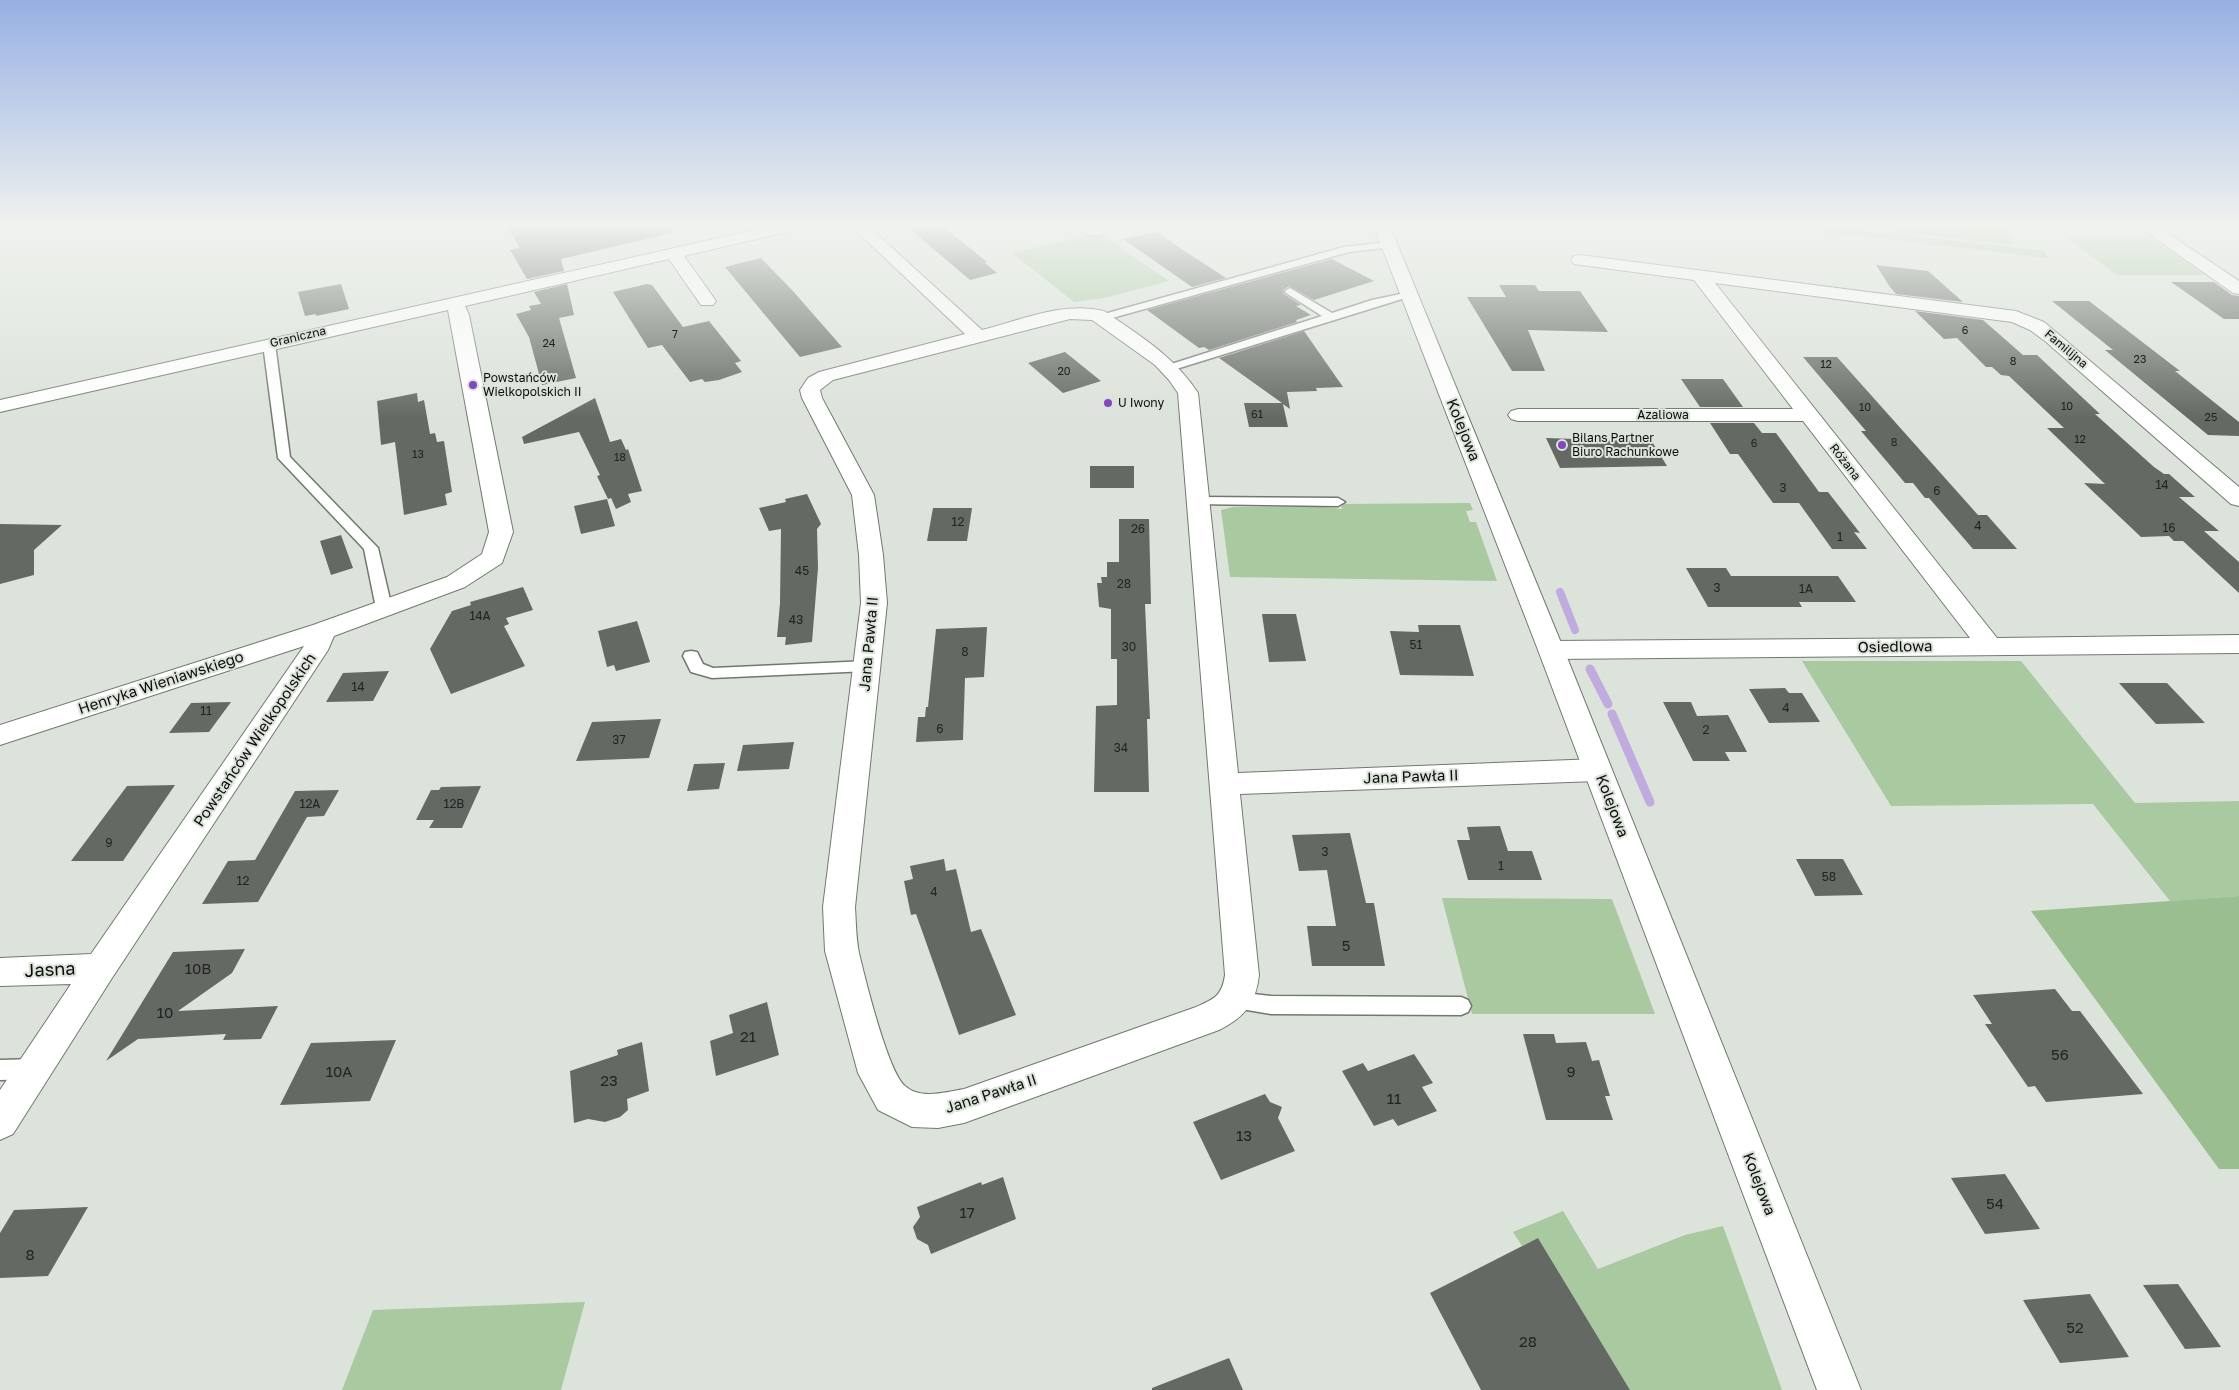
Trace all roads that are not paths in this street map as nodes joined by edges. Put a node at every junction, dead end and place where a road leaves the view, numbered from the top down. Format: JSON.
{"nodes":[{"id":1,"x":512,"y":289,"type":"edge"},
{"id":2,"x":699,"y":289,"type":"edge"},
{"id":3,"x":928,"y":289,"type":"edge"},
{"id":4,"x":1205,"y":289,"type":"edge"},
{"id":5,"x":1407,"y":289,"type":"edge"},
{"id":6,"x":1710,"y":289,"type":"edge"},
{"id":7,"x":1794,"y":289,"type":"edge"},
{"id":8,"x":1290,"y":291,"type":"dead end"},
{"id":9,"x":1410,"y":295,"type":"junction"},
{"id":10,"x":707,"y":301,"type":"dead end"},
{"id":11,"x":454,"y":302,"type":"junction"},
{"id":12,"x":1330,"y":316,"type":"junction"},
{"id":13,"x":1101,"y":318,"type":"junction"},
{"id":14,"x":978,"y":336,"type":"junction"},
{"id":15,"x":268,"y":344,"type":"junction"},
{"id":16,"x":1169,"y":368,"type":"junction"},
{"id":17,"x":0,"y":406,"type":"edge"},
{"id":18,"x":1518,"y":414,"type":"dead end"},
{"id":19,"x":1808,"y":415,"type":"junction"},
{"id":20,"x":2239,"y":499,"type":"edge"},
{"id":21,"x":1198,"y":501,"type":"junction"},
{"id":22,"x":1338,"y":502,"type":"dead end"},
{"id":23,"x":384,"y":608,"type":"junction"},
{"id":24,"x":322,"y":631,"type":"junction"},
{"id":25,"x":2239,"y":644,"type":"edge"},
{"id":26,"x":1990,"y":646,"type":"junction"},
{"id":27,"x":1551,"y":650,"type":"junction"},
{"id":28,"x":692,"y":656,"type":"dead end"},
{"id":29,"x":868,"y":666,"type":"junction"},
{"id":30,"x":0,"y":735,"type":"edge"},
{"id":31,"x":1597,"y":770,"type":"junction"},
{"id":32,"x":1224,"y":784,"type":"junction"},
{"id":33,"x":100,"y":968,"type":"junction"},
{"id":34,"x":0,"y":972,"type":"edge"},
{"id":35,"x":1236,"y":1000,"type":"junction"},
{"id":36,"x":1461,"y":1006,"type":"dead end"},
{"id":37,"x":34,"y":1069,"type":"junction"},
{"id":38,"x":0,"y":1070,"type":"edge"},
{"id":39,"x":0,"y":1122,"type":"edge"},
{"id":40,"x":1839,"y":1390,"type":"edge"}],
"edges":[{"from":1,"to":11,"type":"street","name":"Graniczna"},
{"from":2,"to":10,"type":"street"},
{"from":3,"to":14,"type":"street"},
{"from":4,"to":13,"type":"lane"},
{"from":5,"to":9,"type":"street","name":"Kolejowa"},
{"from":6,"to":19,"type":"street","name":"Różana"},
{"from":7,"to":20,"type":"street","name":"Familijna"},
{"from":8,"to":12,"type":"lane"},
{"from":9,"to":12,"type":"lane"},
{"from":9,"to":27,"type":"street","name":"Kolejowa"},
{"from":11,"to":15,"type":"street","name":"Graniczna"},
{"from":11,"to":23,"type":"street"},
{"from":12,"to":16,"type":"lane"},
{"from":13,"to":14,"type":"street","name":"Jana Pawła II"},
{"from":13,"to":16,"type":"street","name":"Jana Pawła II"},
{"from":14,"to":29,"type":"street","name":"Jana Pawła II"},
{"from":15,"to":17,"type":"street","name":"Graniczna"},
{"from":15,"to":23,"type":"lane"},
{"from":16,"to":21,"type":"street","name":"Jana Pawła II"},
{"from":18,"to":19,"type":"street","name":"Azaliowa"},
{"from":19,"to":26,"type":"street","name":"Różana"},
{"from":21,"to":22,"type":"lane"},
{"from":21,"to":32,"type":"street","name":"Jana Pawła II"},
{"from":23,"to":24,"type":"street"},
{"from":24,"to":30,"type":"street","name":"Henryka Wieniawskiego"},
{"from":24,"to":33,"type":"street","name":"Powstańców Wielkopolskich"},
{"from":25,"to":26,"type":"street","name":"Osiedlowa"},
{"from":26,"to":27,"type":"street","name":"Osiedlowa"},
{"from":27,"to":31,"type":"street","name":"Kolejowa"},
{"from":28,"to":29,"type":"lane"},
{"from":29,"to":35,"type":"street","name":"Jana Pawła II"},
{"from":31,"to":32,"type":"street","name":"Jana Pawła II"},
{"from":31,"to":40,"type":"street","name":"Kolejowa"},
{"from":32,"to":35,"type":"street","name":"Jana Pawła II"},
{"from":33,"to":34,"type":"street","name":"Jasna"},
{"from":33,"to":37,"type":"street","name":"Powstańców Wielkopolskich"},
{"from":35,"to":36,"type":"lane"},
{"from":37,"to":38,"type":"lane"},
{"from":37,"to":39,"type":"street","name":"Powstańców Wielkopolskich"}]}
